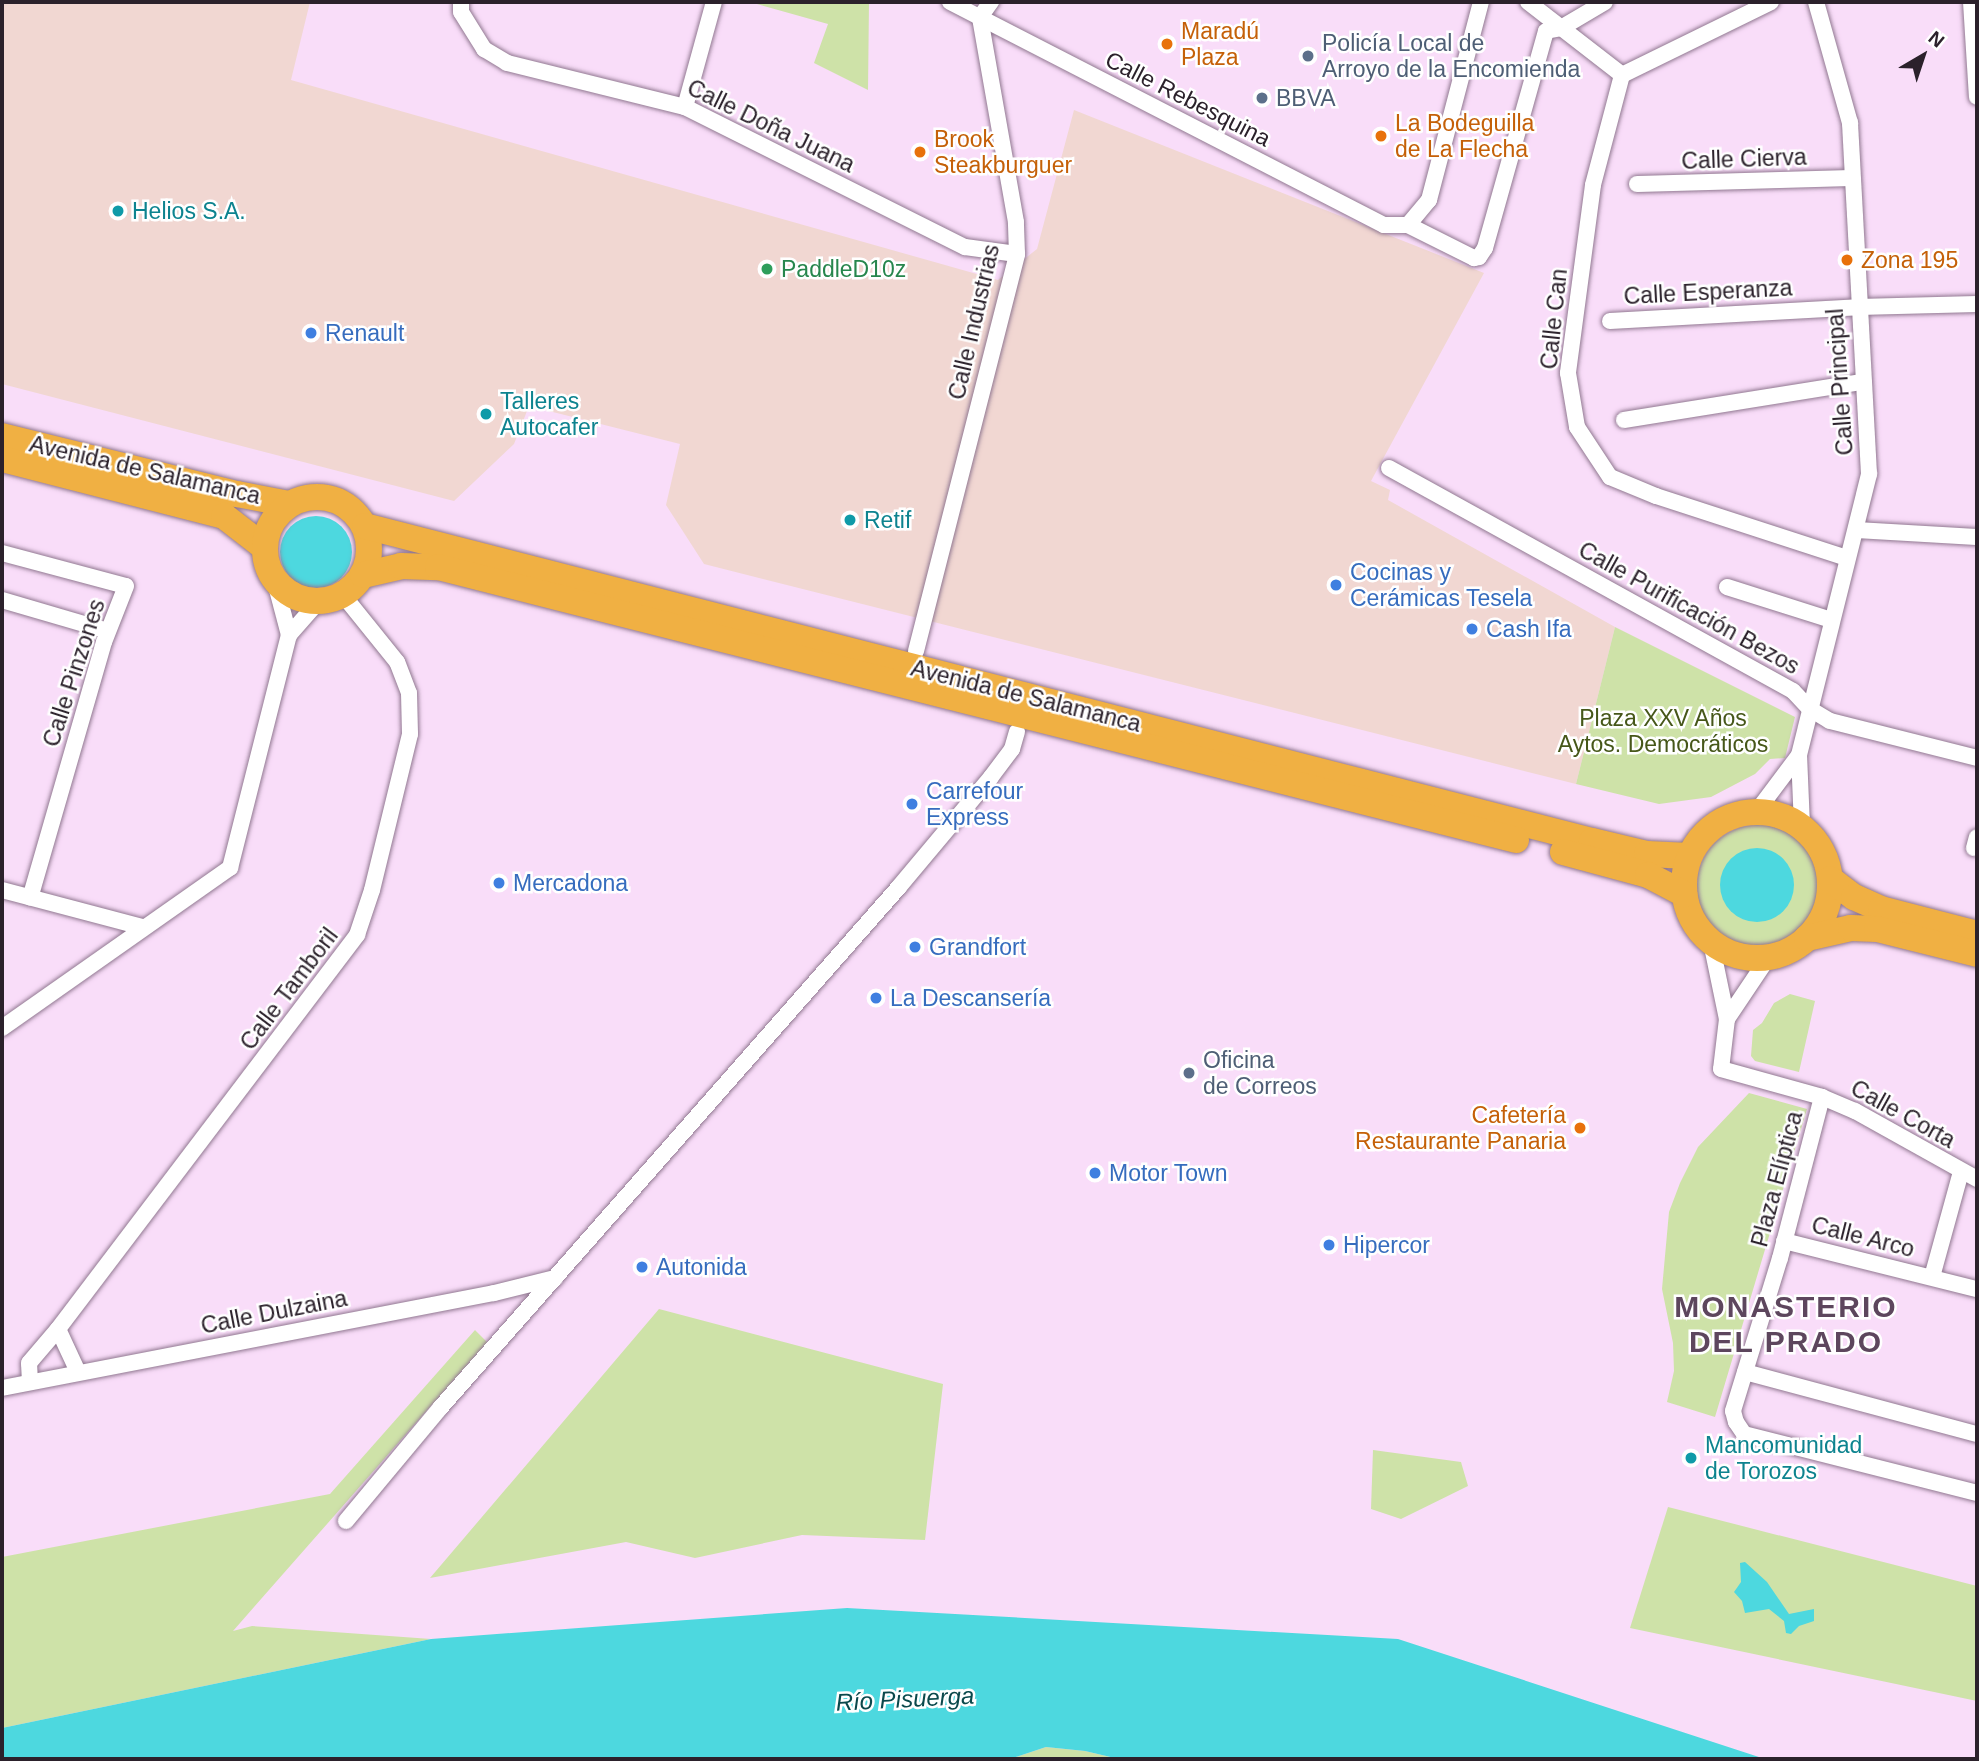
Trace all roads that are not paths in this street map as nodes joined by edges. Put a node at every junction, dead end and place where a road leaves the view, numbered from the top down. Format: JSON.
{"nodes":[{"id":1,"x":461,"y":2,"type":"edge"},
{"id":2,"x":715,"y":2,"type":"edge"},
{"id":3,"x":950,"y":2,"type":"edge"},
{"id":4,"x":990,"y":2,"type":"edge"},
{"id":5,"x":1481,"y":2,"type":"edge"},
{"id":6,"x":1528,"y":2,"type":"edge"},
{"id":7,"x":1605,"y":2,"type":"edge"},
{"id":8,"x":1771,"y":2,"type":"edge"},
{"id":9,"x":1816,"y":2,"type":"edge"},
{"id":10,"x":1974,"y":13,"type":"edge"},
{"id":11,"x":980,"y":17,"type":"junction"},
{"id":12,"x":1561,"y":28,"type":"junction"},
{"id":13,"x":1622,"y":75,"type":"junction"},
{"id":14,"x":1977,"y":97,"type":"edge"},
{"id":15,"x":685,"y":107,"type":"junction"},
{"id":16,"x":1852,"y":178,"type":"junction"},
{"id":17,"x":1637,"y":184,"type":"dead end"},
{"id":18,"x":1408,"y":225,"type":"junction"},
{"id":19,"x":1017,"y":254,"type":"junction"},
{"id":20,"x":1977,"y":304,"type":"edge"},
{"id":21,"x":1858,"y":307,"type":"junction"},
{"id":22,"x":1610,"y":321,"type":"dead end"},
{"id":23,"x":1862,"y":382,"type":"junction"},
{"id":24,"x":1624,"y":420,"type":"dead end"},
{"id":25,"x":2,"y":436,"type":"edge"},
{"id":26,"x":2,"y":459,"type":"edge"},
{"id":27,"x":1389,"y":468,"type":"dead end"},
{"id":28,"x":289,"y":504,"type":"junction"},
{"id":29,"x":365,"y":526,"type":"junction"},
{"id":30,"x":1856,"y":530,"type":"junction"},
{"id":31,"x":1977,"y":537,"type":"edge"},
{"id":32,"x":264,"y":547,"type":"junction"},
{"id":33,"x":2,"y":553,"type":"edge"},
{"id":34,"x":1847,"y":558,"type":"junction"},
{"id":35,"x":363,"y":575,"type":"junction"},
{"id":36,"x":275,"y":582,"type":"junction"},
{"id":37,"x":1727,"y":587,"type":"dead end"},
{"id":38,"x":331,"y":598,"type":"junction"},
{"id":39,"x":2,"y":600,"type":"edge"},
{"id":40,"x":1831,"y":620,"type":"junction"},
{"id":41,"x":108,"y":631,"type":"junction"},
{"id":42,"x":289,"y":635,"type":"junction"},
{"id":43,"x":916,"y":651,"type":"dead end"},
{"id":44,"x":1810,"y":709,"type":"junction"},
{"id":45,"x":1017,"y":732,"type":"dead end"},
{"id":46,"x":1799,"y":755,"type":"junction"},
{"id":47,"x":1977,"y":758,"type":"edge"},
{"id":48,"x":1757,"y":811,"type":"junction"},
{"id":49,"x":1801,"y":826,"type":"junction"},
{"id":50,"x":1689,"y":856,"type":"junction"},
{"id":51,"x":1830,"y":878,"type":"junction"},
{"id":52,"x":2,"y":890,"type":"edge"},
{"id":53,"x":1684,"y":894,"type":"junction"},
{"id":54,"x":30,"y":898,"type":"junction"},
{"id":55,"x":142,"y":927,"type":"junction"},
{"id":56,"x":1977,"y":934,"type":"edge"},
{"id":57,"x":1807,"y":938,"type":"junction"},
{"id":58,"x":1711,"y":942,"type":"junction"},
{"id":59,"x":1977,"y":954,"type":"edge"},
{"id":60,"x":1768,"y":958,"type":"junction"},
{"id":61,"x":1727,"y":1019,"type":"junction"},
{"id":62,"x":2,"y":1028,"type":"edge"},
{"id":63,"x":1822,"y":1097,"type":"junction"},
{"id":64,"x":1961,"y":1172,"type":"junction"},
{"id":65,"x":1977,"y":1179,"type":"edge"},
{"id":66,"x":1784,"y":1241,"type":"junction"},
{"id":67,"x":555,"y":1278,"type":"junction"},
{"id":68,"x":1932,"y":1278,"type":"junction"},
{"id":69,"x":1977,"y":1289,"type":"edge"},
{"id":70,"x":58,"y":1329,"type":"junction"},
{"id":71,"x":78,"y":1372,"type":"junction"},
{"id":72,"x":1745,"y":1372,"type":"junction"},
{"id":73,"x":30,"y":1382,"type":"junction"},
{"id":74,"x":2,"y":1388,"type":"edge"},
{"id":75,"x":1977,"y":1434,"type":"edge"},
{"id":76,"x":1977,"y":1493,"type":"edge"},
{"id":77,"x":346,"y":1521,"type":"dead end"}],
"edges":[{"from":1,"to":15,"type":"street","name":"Calle Doña Juana"},
{"from":2,"to":15,"type":"street"},
{"from":3,"to":11,"type":"street","name":"Calle Rebesquina"},
{"from":4,"to":11,"type":"street"},
{"from":5,"to":18,"type":"street"},
{"from":6,"to":12,"type":"street"},
{"from":7,"to":12,"type":"street"},
{"from":8,"to":13,"type":"street"},
{"from":9,"to":16,"type":"street","name":"Calle Principal"},
{"from":10,"to":14,"type":"street"},
{"from":11,"to":18,"type":"street","name":"Calle Rebesquina"},
{"from":11,"to":19,"type":"street","name":"Calle Industrias"},
{"from":12,"to":13,"type":"street"},
{"from":12,"to":18,"type":"street","name":"Calle Rebesquina"},
{"from":13,"to":34,"type":"street","name":"Calle Can"},
{"from":15,"to":19,"type":"street","name":"Calle Doña Juana"},
{"from":16,"to":17,"type":"street","name":"Calle Cierva"},
{"from":16,"to":21,"type":"street","name":"Calle Principal"},
{"from":19,"to":43,"type":"street","name":"Calle Industrias"},
{"from":20,"to":21,"type":"street","name":"Calle Esperanza"},
{"from":21,"to":22,"type":"street","name":"Calle Esperanza"},
{"from":21,"to":23,"type":"street","name":"Calle Principal"},
{"from":23,"to":24,"type":"street"},
{"from":23,"to":30,"type":"street","name":"Calle Principal"},
{"from":25,"to":28,"type":"highway","name":"Avenida de Salamanca"},
{"from":26,"to":32,"type":"highway","name":"Avenida de Salamanca"},
{"from":27,"to":44,"type":"street","name":"Calle Purificación Bezos"},
{"from":28,"to":29,"type":"highway"},
{"from":28,"to":32,"type":"highway"},
{"from":29,"to":35,"type":"highway"},
{"from":29,"to":50,"type":"highway","name":"Avenida de Salamanca"},
{"from":30,"to":31,"type":"street"},
{"from":30,"to":34,"type":"street","name":"Calle Principal"},
{"from":32,"to":36,"type":"highway"},
{"from":33,"to":41,"type":"street","name":"Calle Pinzones"},
{"from":34,"to":40,"type":"street","name":"Calle Principal"},
{"from":35,"to":38,"type":"highway"},
{"from":35,"to":53,"type":"highway","name":"Avenida de Salamanca"},
{"from":36,"to":38,"type":"highway"},
{"from":36,"to":42,"type":"street"},
{"from":37,"to":40,"type":"street"},
{"from":38,"to":42,"type":"street"},
{"from":38,"to":70,"type":"street","name":"Calle Tamboril"},
{"from":39,"to":41,"type":"street"},
{"from":40,"to":44,"type":"street","name":"Calle Principal"},
{"from":41,"to":54,"type":"street","name":"Calle Pinzones"},
{"from":42,"to":55,"type":"street"},
{"from":44,"to":46,"type":"street","name":"Calle Principal"},
{"from":44,"to":47,"type":"street","name":"Calle Purificación Bezos"},
{"from":45,"to":67,"type":"street"},
{"from":46,"to":48,"type":"street","name":"Calle Principal"},
{"from":46,"to":49,"type":"street","name":"Calle Principal"},
{"from":48,"to":49,"type":"highway"},
{"from":48,"to":50,"type":"highway"},
{"from":49,"to":51,"type":"highway"},
{"from":50,"to":53,"type":"highway"},
{"from":51,"to":56,"type":"highway"},
{"from":51,"to":57,"type":"highway"},
{"from":52,"to":54,"type":"street"},
{"from":53,"to":58,"type":"highway"},
{"from":54,"to":55,"type":"street"},
{"from":55,"to":62,"type":"street"},
{"from":57,"to":59,"type":"highway"},
{"from":57,"to":60,"type":"highway"},
{"from":58,"to":60,"type":"highway"},
{"from":58,"to":61,"type":"street"},
{"from":60,"to":61,"type":"street"},
{"from":61,"to":63,"type":"street","name":"Plaza Elíptica"},
{"from":63,"to":64,"type":"street","name":"Calle Corta"},
{"from":63,"to":66,"type":"street","name":"Plaza Elíptica"},
{"from":64,"to":65,"type":"street","name":"Calle Corta"},
{"from":64,"to":68,"type":"street"},
{"from":66,"to":68,"type":"street","name":"Calle Arco"},
{"from":66,"to":72,"type":"street","name":"Plaza Elíptica"},
{"from":67,"to":71,"type":"street","name":"Calle Dulzaina"},
{"from":67,"to":77,"type":"street"},
{"from":68,"to":69,"type":"street","name":"Calle Arco"},
{"from":70,"to":71,"type":"street"},
{"from":70,"to":73,"type":"street","name":"Calle Tamboril"},
{"from":71,"to":73,"type":"street","name":"Calle Dulzaina"},
{"from":72,"to":75,"type":"street"},
{"from":72,"to":76,"type":"street","name":"Plaza Elíptica"},
{"from":73,"to":74,"type":"street","name":"Calle Dulzaina"}]}
